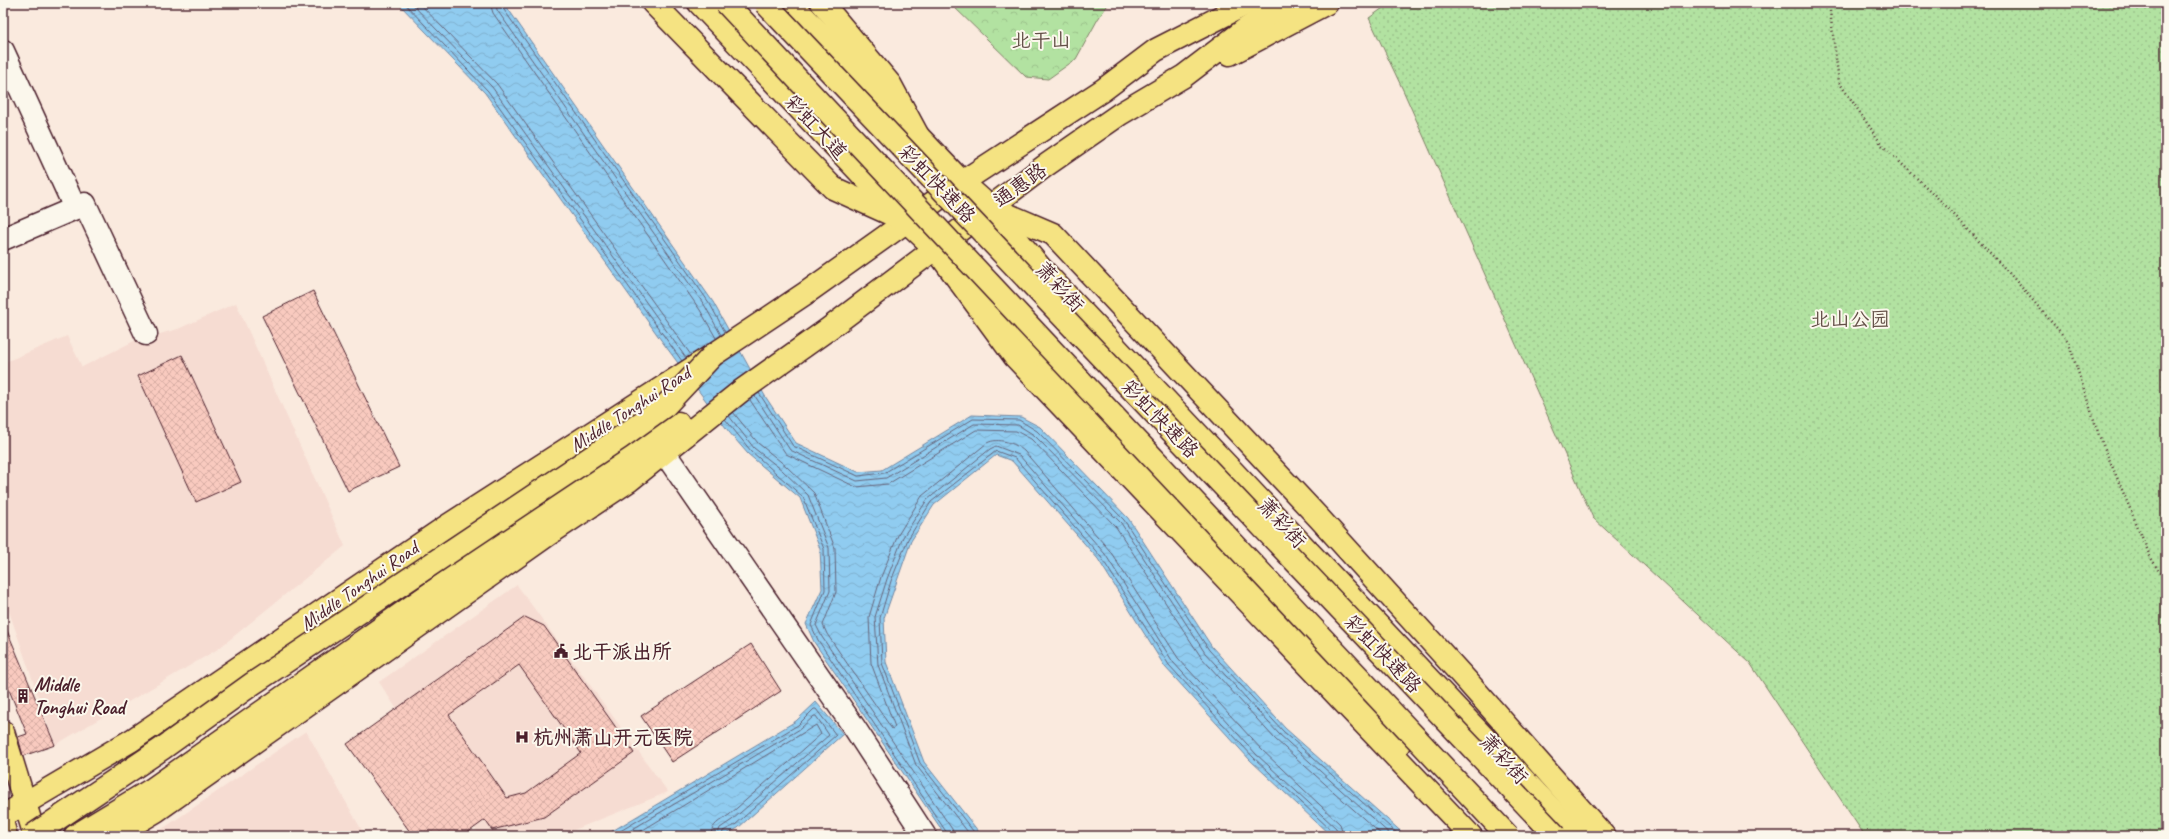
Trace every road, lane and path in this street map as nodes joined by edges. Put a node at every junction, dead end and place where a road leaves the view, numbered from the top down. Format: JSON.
{"nodes":[{"id":1,"x":653,"y":3,"type":"edge"},
{"id":2,"x":699,"y":3,"type":"edge"},
{"id":3,"x":726,"y":3,"type":"edge"},
{"id":4,"x":765,"y":3,"type":"edge"},
{"id":5,"x":791,"y":3,"type":"edge"},
{"id":6,"x":822,"y":3,"type":"edge"},
{"id":7,"x":1216,"y":3,"type":"edge"},
{"id":8,"x":1248,"y":3,"type":"edge"},
{"id":9,"x":1286,"y":3,"type":"edge"},
{"id":10,"x":1327,"y":3,"type":"edge"},
{"id":11,"x":1829,"y":3,"type":"edge"},
{"id":12,"x":1156,"y":50,"type":"junction"},
{"id":13,"x":3,"y":51,"type":"edge"},
{"id":14,"x":1184,"y":76,"type":"junction"},
{"id":15,"x":918,"y":136,"type":"junction"},
{"id":16,"x":962,"y":182,"type":"junction"},
{"id":17,"x":990,"y":207,"type":"junction"},
{"id":18,"x":75,"y":208,"type":"junction"},
{"id":19,"x":906,"y":221,"type":"junction"},
{"id":20,"x":3,"y":239,"type":"edge"},
{"id":21,"x":935,"y":248,"type":"junction"},
{"id":22,"x":146,"y":334,"type":"dead end"},
{"id":23,"x":740,"y":337,"type":"joint"},
{"id":24,"x":713,"y":355,"type":"junction"},
{"id":25,"x":761,"y":377,"type":"joint"},
{"id":26,"x":741,"y":391,"type":"junction"},
{"id":27,"x":664,"y":452,"type":"junction"},
{"id":28,"x":2166,"y":584,"type":"edge"},
{"id":29,"x":3,"y":732,"type":"edge"},
{"id":30,"x":25,"y":803,"type":"junction"},
{"id":31,"x":3,"y":816,"type":"edge"},
{"id":32,"x":3,"y":825,"type":"edge"},
{"id":33,"x":6,"y":836,"type":"edge"},
{"id":34,"x":33,"y":836,"type":"edge"},
{"id":35,"x":75,"y":836,"type":"edge"},
{"id":36,"x":114,"y":836,"type":"edge"},
{"id":37,"x":925,"y":836,"type":"edge"},
{"id":38,"x":1471,"y":836,"type":"edge"},
{"id":39,"x":1484,"y":836,"type":"edge"},
{"id":40,"x":1508,"y":836,"type":"edge"},
{"id":41,"x":1556,"y":836,"type":"edge"},
{"id":42,"x":1577,"y":836,"type":"edge"},
{"id":43,"x":1604,"y":836,"type":"edge"}],
"edges":[{"from":1,"to":19,"type":"main road"},
{"from":2,"to":19,"type":"main road","name":"彩虹大道"},
{"from":3,"to":40,"type":"main road","name":"彩虹快速路","bridge":true},
{"from":4,"to":41,"type":"main road","name":"彩虹快速路","bridge":true},
{"from":5,"to":15,"type":"main road"},
{"from":6,"to":15,"type":"main road"},
{"from":7,"to":12,"type":"main road"},
{"from":8,"to":12,"type":"main road","name":"通惠路"},
{"from":9,"to":14,"type":"main road","name":"通惠路"},
{"from":10,"to":14,"type":"main road"},
{"from":11,"to":28,"type":"path"},
{"from":12,"to":16,"type":"main road","name":"通惠路"},
{"from":13,"to":18,"type":"street"},
{"from":14,"to":17,"type":"main road","name":"通惠路"},
{"from":15,"to":16,"type":"main road"},
{"from":16,"to":17,"type":"main road"},
{"from":16,"to":19,"type":"main road","name":"通惠路"},
{"from":17,"to":21,"type":"main road","name":"通惠路"},
{"from":17,"to":42,"type":"main road","name":"萧彩街"},
{"from":17,"to":43,"type":"main road"},
{"from":18,"to":20,"type":"street"},
{"from":18,"to":22,"type":"street"},
{"from":19,"to":21,"type":"main road","name":"彩虹大道"},
{"from":19,"to":23,"type":"main road","name":"通惠路"},
{"from":21,"to":25,"type":"main road","name":"通惠路"},
{"from":21,"to":38,"type":"main road"},
{"from":21,"to":39,"type":"main road"},
{"from":23,"to":24,"type":"main road","name":"Middle Tonghui Road"},
{"from":24,"to":30,"type":"main road","name":"Middle Tonghui Road","bridge":true},
{"from":24,"to":34,"type":"main road","name":"Middle Tonghui Road","bridge":true},
{"from":25,"to":26,"type":"main road","name":"Middle Tonghui Road"},
{"from":26,"to":27,"type":"main road","name":"Middle Tonghui Road"},
{"from":26,"to":35,"type":"main road","name":"Middle Tonghui Road"},
{"from":27,"to":36,"type":"main road","name":"Middle Tonghui Road"},
{"from":27,"to":37,"type":"street"},
{"from":29,"to":30,"type":"main road"},
{"from":30,"to":31,"type":"main road","name":"Middle Tonghui Road"},
{"from":30,"to":34,"type":"main road"},
{"from":32,"to":33,"type":"main road"}]}
